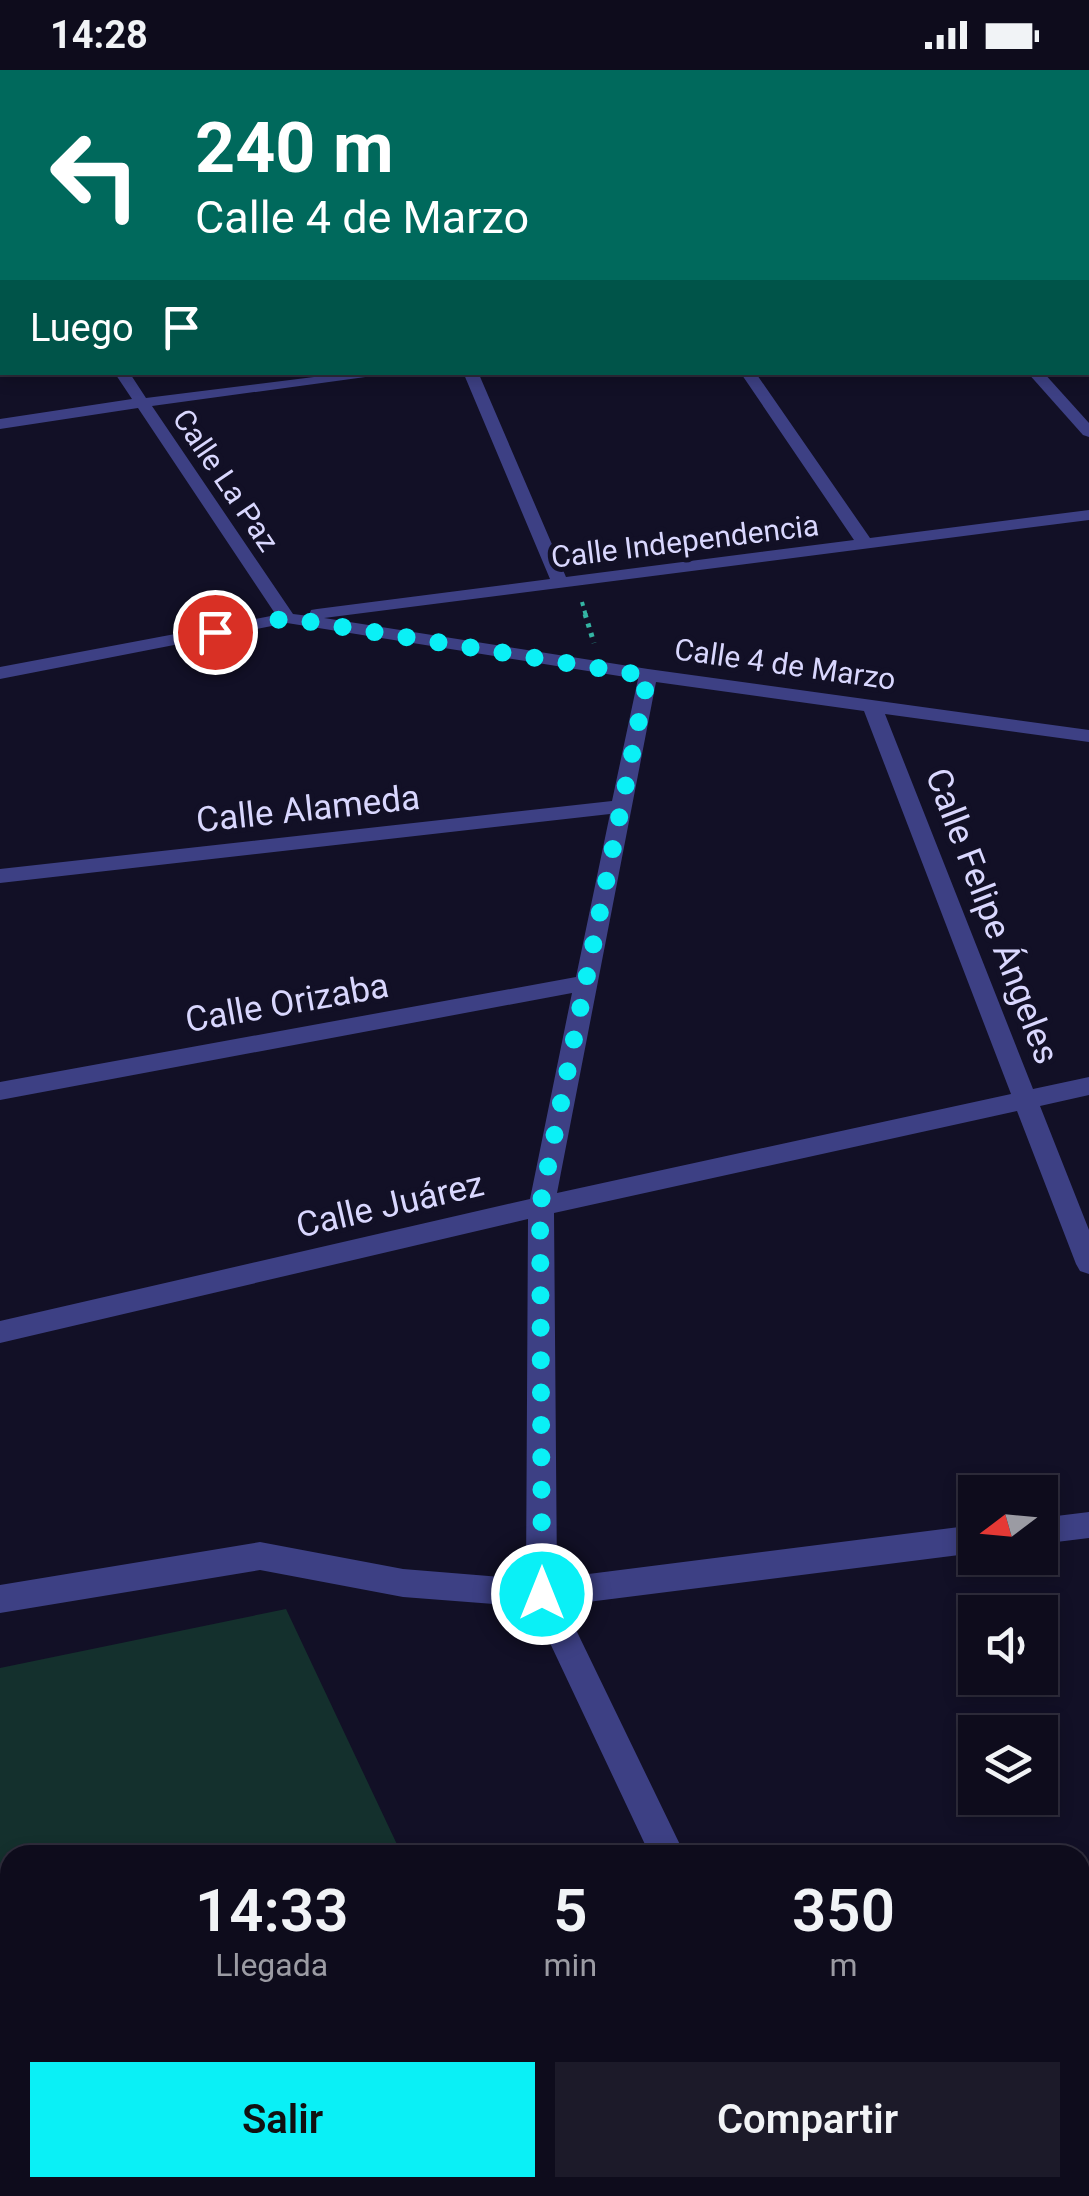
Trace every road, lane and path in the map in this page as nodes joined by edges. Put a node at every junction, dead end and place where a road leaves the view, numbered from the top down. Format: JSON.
{"nodes":[{"id":1,"x":123,"y":375,"type":"edge"},
{"id":2,"x":370,"y":375,"type":"edge"},
{"id":3,"x":471,"y":375,"type":"edge"},
{"id":4,"x":749,"y":375,"type":"edge"},
{"id":5,"x":1037,"y":375,"type":"edge"},
{"id":6,"x":1052,"y":392,"type":"junction"},
{"id":7,"x":140,"y":403,"type":"junction"},
{"id":8,"x":1089,"y":404,"type":"edge"},
{"id":9,"x":0,"y":424,"type":"edge"},
{"id":10,"x":1089,"y":432,"type":"edge"},
{"id":11,"x":1089,"y":515,"type":"edge"},
{"id":12,"x":866,"y":545,"type":"junction"},
{"id":13,"x":562,"y":585,"type":"junction"},
{"id":14,"x":287,"y":618,"type":"junction"},
{"id":15,"x":601,"y":668,"type":"junction"},
{"id":16,"x":0,"y":673,"type":"edge"},
{"id":17,"x":648,"y":676,"type":"junction"},
{"id":18,"x":872,"y":706,"type":"junction"},
{"id":19,"x":1089,"y":736,"type":"edge"},
{"id":20,"x":624,"y":806,"type":"junction"},
{"id":21,"x":0,"y":876,"type":"edge"},
{"id":22,"x":586,"y":983,"type":"junction"},
{"id":23,"x":1089,"y":1086,"type":"edge"},
{"id":24,"x":0,"y":1091,"type":"edge"},
{"id":25,"x":1026,"y":1100,"type":"junction"},
{"id":26,"x":540,"y":1206,"type":"junction"},
{"id":27,"x":1089,"y":1264,"type":"edge"},
{"id":28,"x":0,"y":1332,"type":"edge"},
{"id":29,"x":1089,"y":1525,"type":"edge"},
{"id":30,"x":1058,"y":1529,"type":"edge"},
{"id":31,"x":958,"y":1541,"type":"edge"},
{"id":32,"x":542,"y":1594,"type":"junction"},
{"id":33,"x":0,"y":1599,"type":"edge"},
{"id":34,"x":663,"y":1845,"type":"edge"}],
"edges":[{"from":1,"to":7,"type":"street","name":"Calle La Paz"},
{"from":2,"to":7,"type":"street"},
{"from":3,"to":13,"type":"street"},
{"from":4,"to":12,"type":"street"},
{"from":5,"to":6,"type":"street"},
{"from":6,"to":8,"type":"street"},
{"from":6,"to":10,"type":"street"},
{"from":7,"to":9,"type":"street"},
{"from":7,"to":14,"type":"street","name":"Calle La Paz"},
{"from":11,"to":12,"type":"street","name":"Calle Independencia"},
{"from":12,"to":13,"type":"street","name":"Calle Independencia"},
{"from":13,"to":14,"type":"street","name":"Calle Independencia"},
{"from":13,"to":15,"type":"path"},
{"from":14,"to":15,"type":"street","name":"Calle 4 de Marzo"},
{"from":14,"to":16,"type":"street","name":"Calle 4 de Marzo"},
{"from":15,"to":17,"type":"street","name":"Calle 4 de Marzo"},
{"from":17,"to":18,"type":"street","name":"Calle 4 de Marzo"},
{"from":17,"to":20,"type":"street"},
{"from":18,"to":19,"type":"street","name":"Calle 4 de Marzo"},
{"from":18,"to":25,"type":"street","name":"Calle Felipe Ángeles"},
{"from":20,"to":21,"type":"street","name":"Calle Alameda"},
{"from":20,"to":22,"type":"street"},
{"from":22,"to":24,"type":"street","name":"Calle Orizaba"},
{"from":22,"to":26,"type":"street"},
{"from":23,"to":25,"type":"street","name":"Calle Juárez"},
{"from":25,"to":26,"type":"street","name":"Calle Juárez"},
{"from":25,"to":27,"type":"street","name":"Calle Felipe Ángeles"},
{"from":26,"to":28,"type":"street","name":"Calle Juárez"},
{"from":26,"to":32,"type":"street"},
{"from":29,"to":30,"type":"street"},
{"from":31,"to":32,"type":"street"},
{"from":32,"to":33,"type":"street"},
{"from":32,"to":34,"type":"street"}]}
